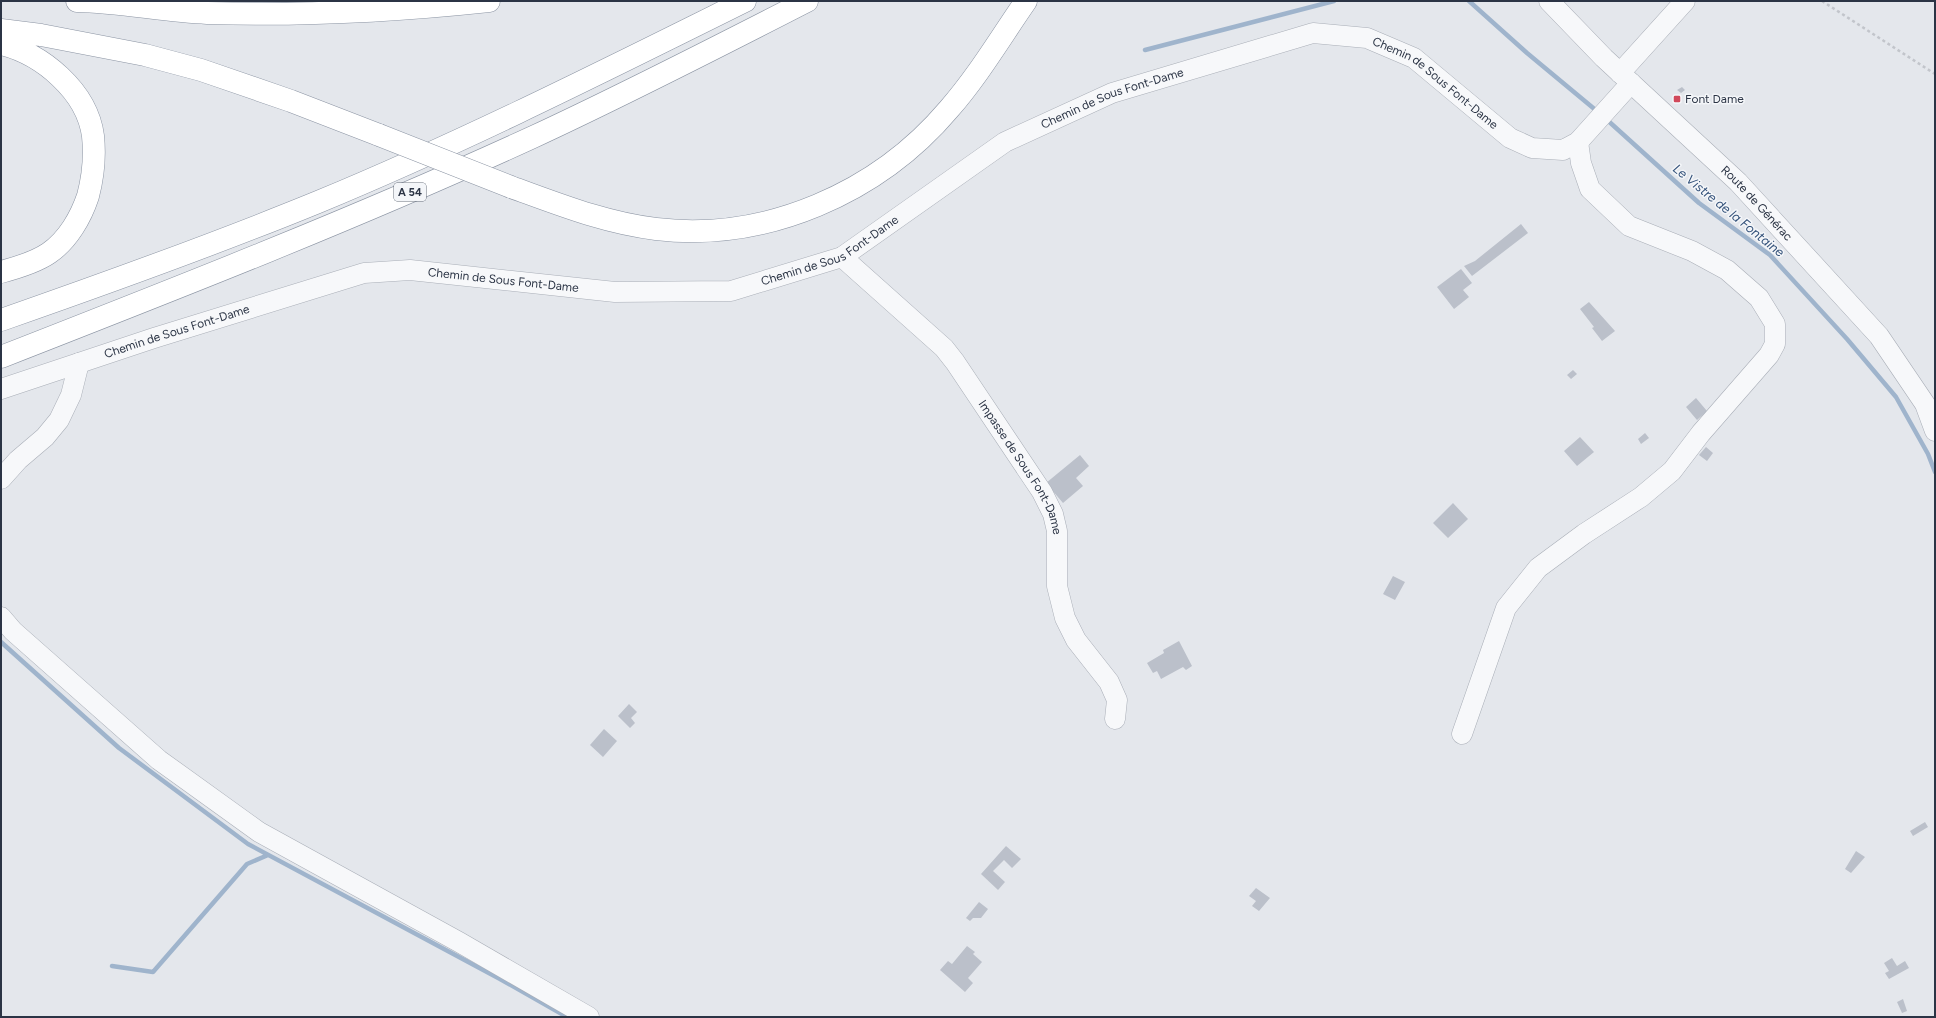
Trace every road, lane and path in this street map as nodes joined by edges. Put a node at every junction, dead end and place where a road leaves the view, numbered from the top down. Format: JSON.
{"nodes":[{"id":1,"x":77,"y":1,"type":"edge"},
{"id":2,"x":101,"y":1,"type":"edge"},
{"id":3,"x":489,"y":1,"type":"edge"},
{"id":4,"x":745,"y":1,"type":"edge"},
{"id":5,"x":807,"y":1,"type":"edge"},
{"id":6,"x":1026,"y":1,"type":"edge"},
{"id":7,"x":1548,"y":1,"type":"edge"},
{"id":8,"x":1685,"y":1,"type":"edge"},
{"id":9,"x":1822,"y":1,"type":"edge"},
{"id":10,"x":92,"y":2,"type":"edge"},
{"id":11,"x":1,"y":30,"type":"edge"},
{"id":12,"x":1,"y":44,"type":"edge"},
{"id":13,"x":1935,"y":74,"type":"edge"},
{"id":14,"x":1626,"y":78,"type":"junction"},
{"id":15,"x":1584,"y":135,"type":"junction"},
{"id":16,"x":842,"y":257,"type":"junction"},
{"id":17,"x":1,"y":272,"type":"edge"},
{"id":18,"x":1,"y":320,"type":"edge"},
{"id":19,"x":1,"y":357,"type":"edge"},
{"id":20,"x":79,"y":363,"type":"junction"},
{"id":21,"x":1,"y":389,"type":"edge"},
{"id":22,"x":1935,"y":431,"type":"edge"},
{"id":23,"x":1,"y":480,"type":"edge"},
{"id":24,"x":1,"y":617,"type":"edge"},
{"id":25,"x":1115,"y":719,"type":"dead end"},
{"id":26,"x":1462,"y":734,"type":"dead end"},
{"id":27,"x":589,"y":1017,"type":"edge"}],
"edges":[{"from":1,"to":10,"type":"highway"},
{"from":2,"to":10,"type":"highway"},
{"from":3,"to":10,"type":"highway"},
{"from":4,"to":18,"type":"highway","number":"A 54"},
{"from":5,"to":19,"type":"highway","number":"A 54"},
{"from":6,"to":11,"type":"highway","bridge":true},
{"from":7,"to":14,"type":"street","name":"Route de Générac"},
{"from":8,"to":14,"type":"street"},
{"from":9,"to":13,"type":"path"},
{"from":12,"to":17,"type":"highway"},
{"from":14,"to":15,"type":"street"},
{"from":14,"to":22,"type":"street","name":"Route de Générac"},
{"from":15,"to":16,"type":"street","name":"Chemin de Sous Font-Dame"},
{"from":15,"to":26,"type":"street"},
{"from":16,"to":20,"type":"street","name":"Chemin de Sous Font-Dame"},
{"from":16,"to":25,"type":"street","name":"Impasse de Sous Font-Dame"},
{"from":20,"to":21,"type":"street","name":"Chemin de Sous Font-Dame"},
{"from":20,"to":23,"type":"street"},
{"from":24,"to":27,"type":"street"}]}
